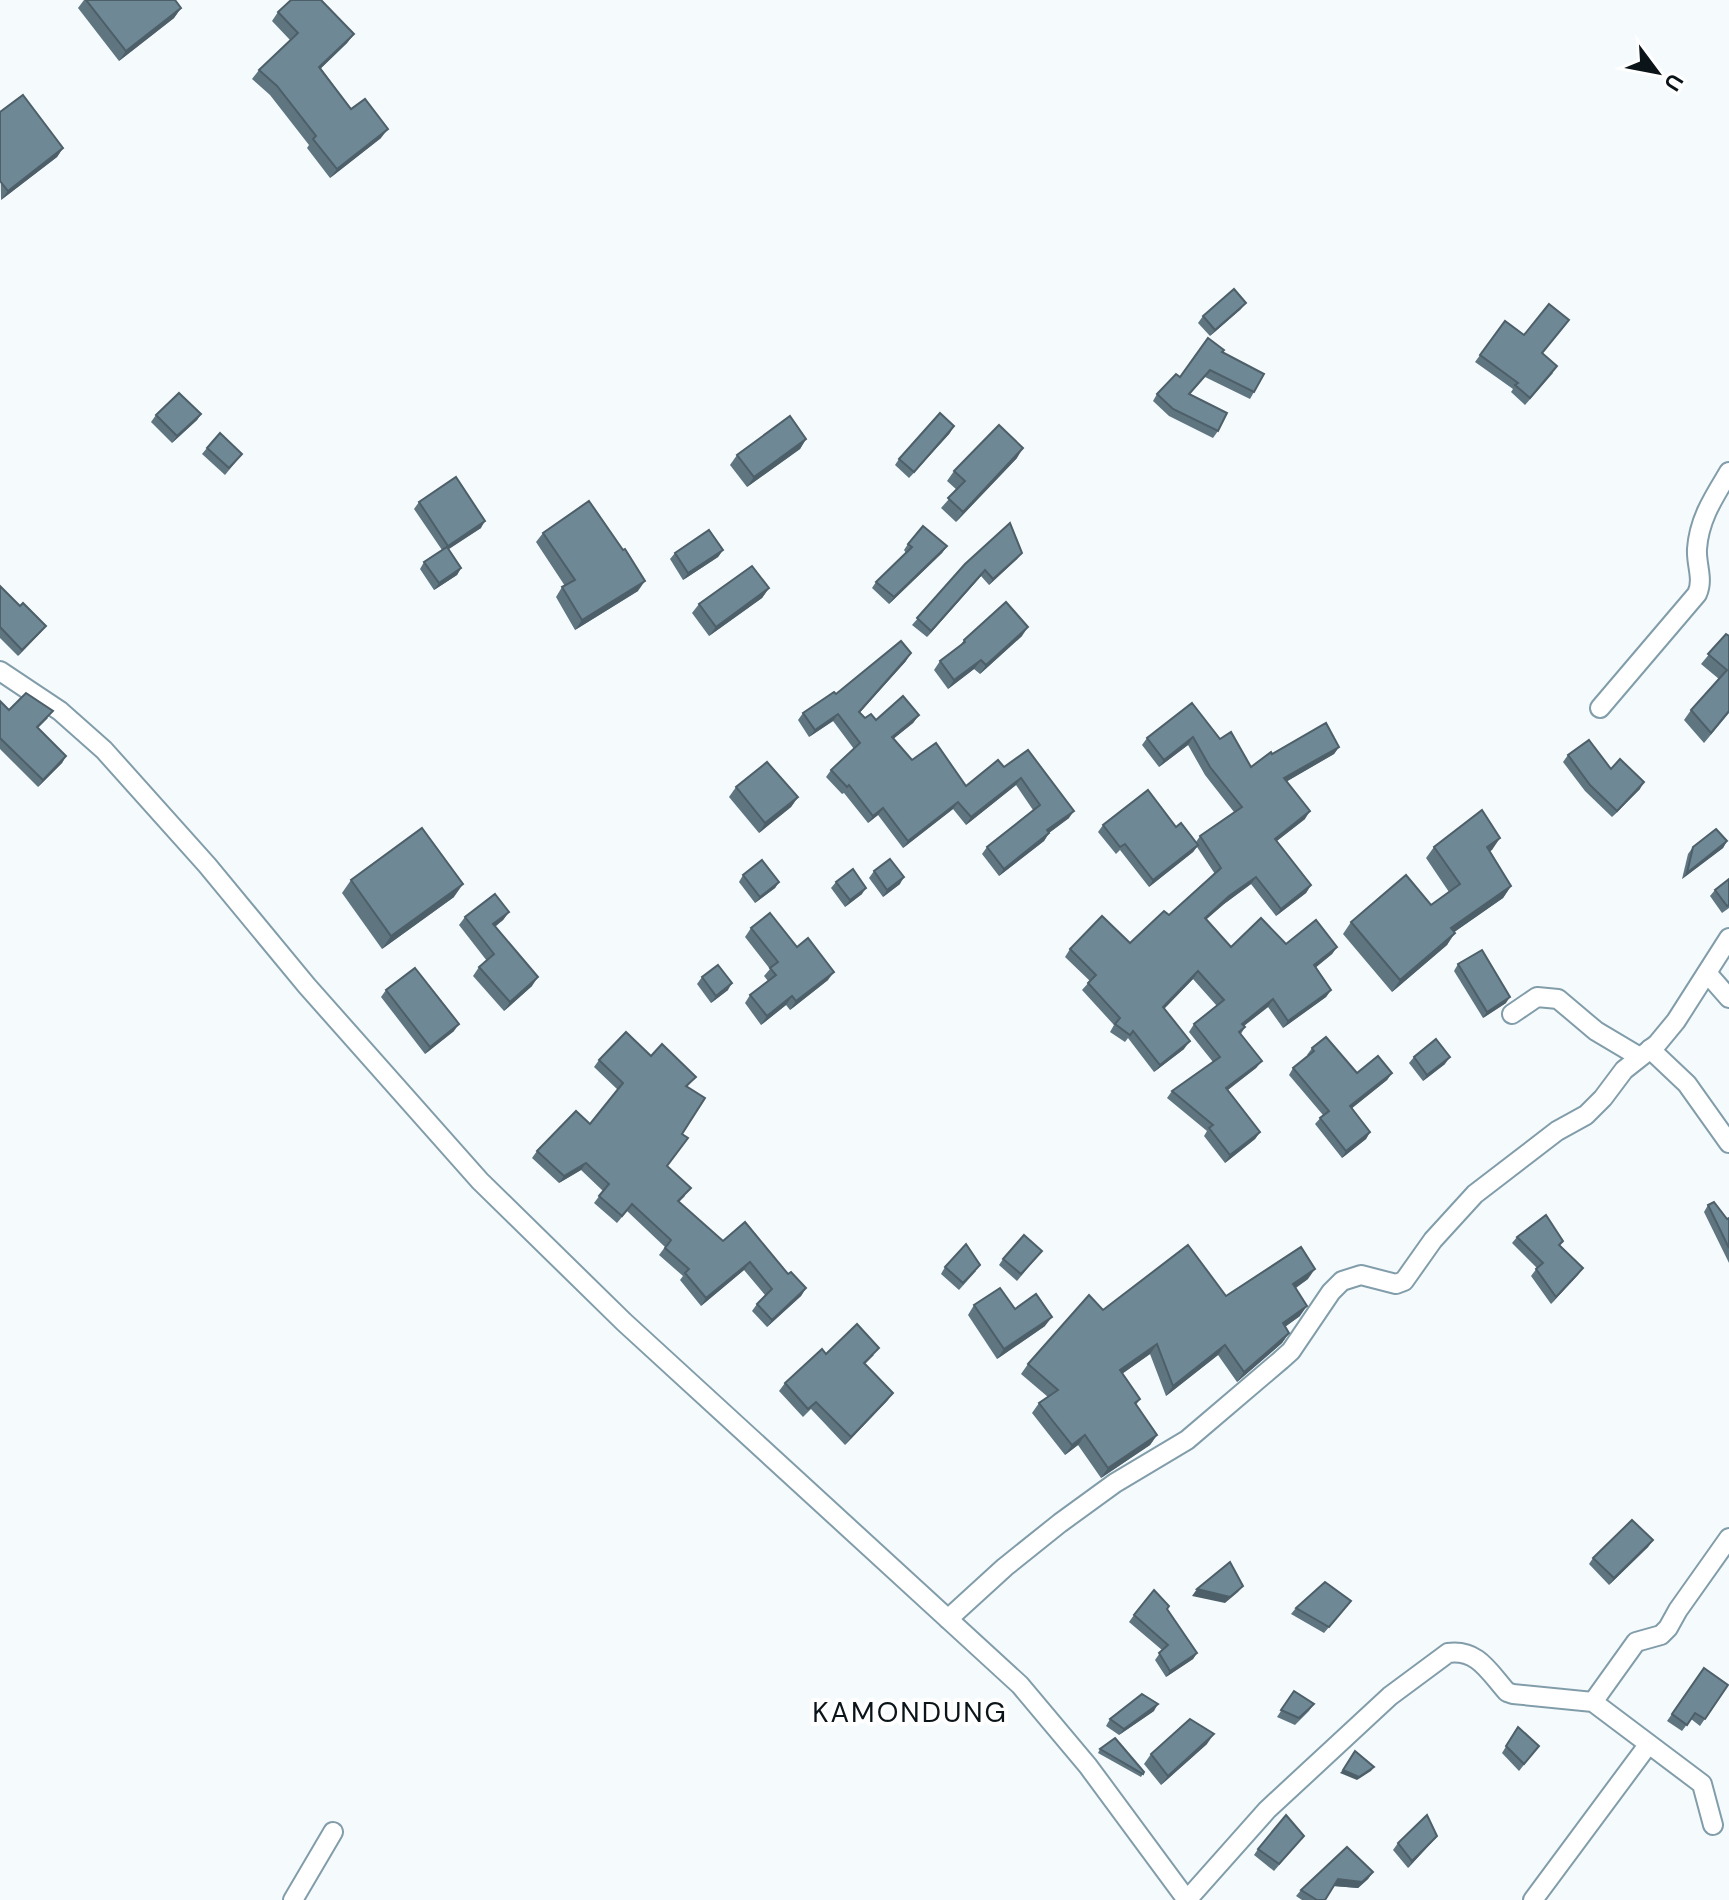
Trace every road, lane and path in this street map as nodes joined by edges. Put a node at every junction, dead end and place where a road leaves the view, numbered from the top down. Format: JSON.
{"nodes":[{"id":1,"x":1729,"y":472,"type":"edge"},
{"id":2,"x":0,"y":671,"type":"edge"},
{"id":3,"x":1600,"y":708,"type":"dead end"},
{"id":4,"x":1729,"y":938,"type":"edge"},
{"id":5,"x":1707,"y":973,"type":"junction"},
{"id":6,"x":1729,"y":998,"type":"edge"},
{"id":7,"x":1512,"y":1014,"type":"dead end"},
{"id":8,"x":1644,"y":1052,"type":"junction"},
{"id":9,"x":1729,"y":1143,"type":"edge"},
{"id":10,"x":1729,"y":1538,"type":"edge"},
{"id":11,"x":948,"y":1619,"type":"junction"},
{"id":12,"x":1593,"y":1702,"type":"junction"},
{"id":13,"x":1648,"y":1745,"type":"junction"},
{"id":14,"x":1713,"y":1825,"type":"dead end"},
{"id":15,"x":333,"y":1832,"type":"dead end"},
{"id":16,"x":293,"y":1900,"type":"edge"},
{"id":17,"x":1187,"y":1900,"type":"edge"},
{"id":18,"x":1533,"y":1900,"type":"edge"}],
"edges":[{"from":1,"to":3,"type":"street"},
{"from":2,"to":11,"type":"street"},
{"from":4,"to":5,"type":"street"},
{"from":5,"to":6,"type":"street"},
{"from":5,"to":8,"type":"street"},
{"from":7,"to":8,"type":"street"},
{"from":8,"to":9,"type":"street"},
{"from":8,"to":11,"type":"street"},
{"from":10,"to":12,"type":"street"},
{"from":11,"to":17,"type":"street"},
{"from":12,"to":13,"type":"street"},
{"from":12,"to":17,"type":"street"},
{"from":13,"to":14,"type":"street"},
{"from":13,"to":18,"type":"street"},
{"from":15,"to":16,"type":"street"}]}
